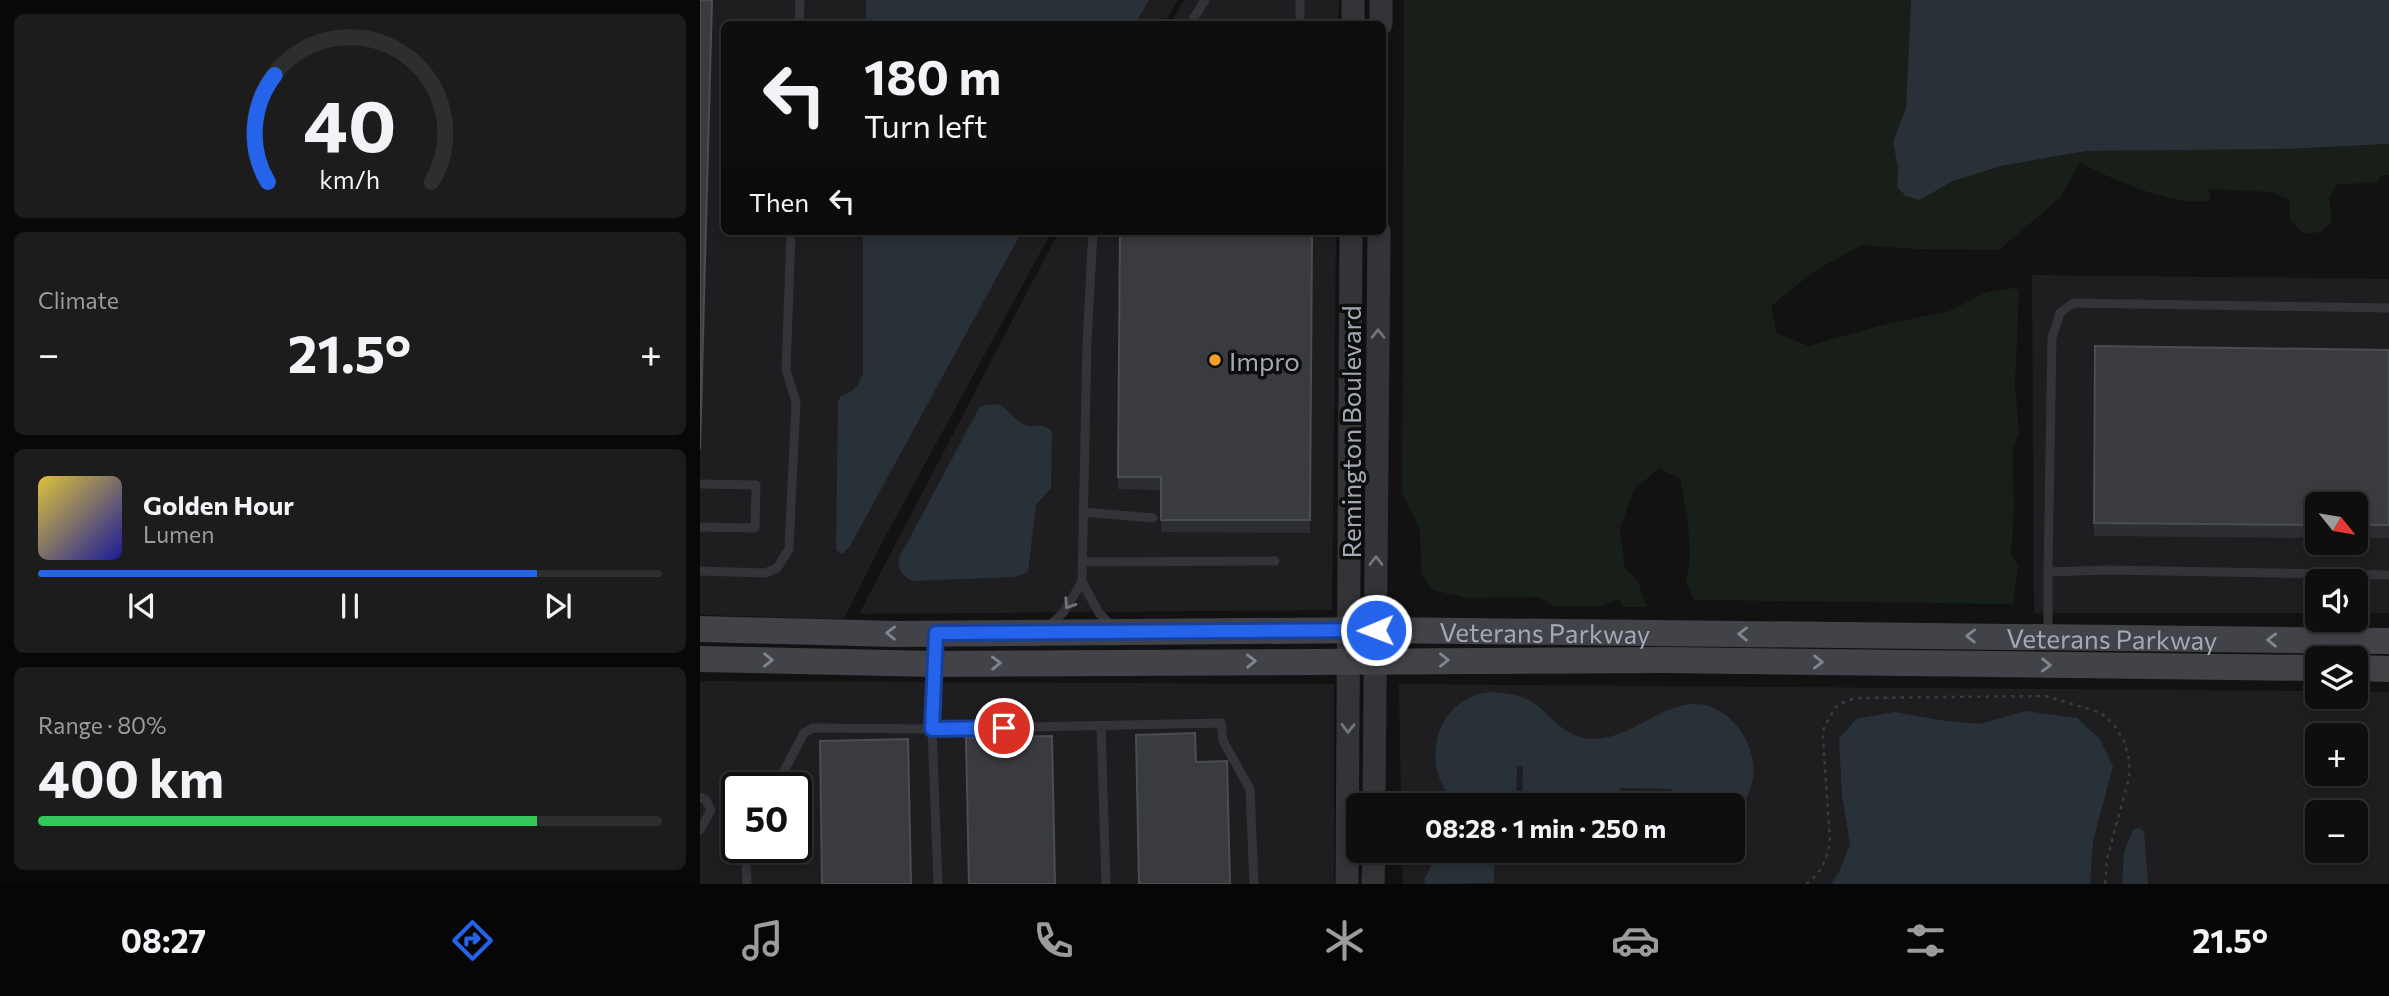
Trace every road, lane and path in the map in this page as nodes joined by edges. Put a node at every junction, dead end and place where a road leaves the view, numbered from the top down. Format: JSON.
{"nodes":[{"id":1,"x":800,"y":0,"type":"edge"},
{"id":2,"x":1205,"y":0,"type":"edge"},
{"id":3,"x":1300,"y":0,"type":"edge"},
{"id":4,"x":1353,"y":0,"type":"edge"},
{"id":5,"x":1381,"y":0,"type":"edge"},
{"id":6,"x":799,"y":21,"type":"edge"},
{"id":7,"x":1192,"y":21,"type":"edge"},
{"id":8,"x":1300,"y":21,"type":"edge"},
{"id":9,"x":1353,"y":21,"type":"edge"},
{"id":10,"x":1381,"y":21,"type":"edge"},
{"id":11,"x":791,"y":235,"type":"edge"},
{"id":12,"x":1093,"y":235,"type":"edge"},
{"id":13,"x":1352,"y":235,"type":"edge"},
{"id":14,"x":1379,"y":235,"type":"edge"},
{"id":15,"x":2389,"y":308,"type":"edge"},
{"id":16,"x":700,"y":484,"type":"edge"},
{"id":17,"x":1083,"y":512,"type":"junction"},
{"id":18,"x":1153,"y":518,"type":"dead end"},
{"id":19,"x":700,"y":527,"type":"edge"},
{"id":20,"x":1275,"y":561,"type":"dead end"},
{"id":21,"x":1083,"y":562,"type":"junction"},
{"id":22,"x":700,"y":571,"type":"edge"},
{"id":23,"x":2048,"y":572,"type":"junction"},
{"id":24,"x":2389,"y":575,"type":"edge"},
{"id":25,"x":1082,"y":582,"type":"junction"},
{"id":26,"x":700,"y":629,"type":"edge"},
{"id":27,"x":1349,"y":630,"type":"junction"},
{"id":28,"x":1376,"y":630,"type":"junction"},
{"id":29,"x":1043,"y":632,"type":"junction"},
{"id":30,"x":1118,"y":632,"type":"junction"},
{"id":31,"x":936,"y":633,"type":"junction"},
{"id":32,"x":2048,"y":637,"type":"junction"},
{"id":33,"x":2389,"y":641,"type":"edge"},
{"id":34,"x":700,"y":659,"type":"edge"},
{"id":35,"x":1349,"y":660,"type":"junction"},
{"id":36,"x":1376,"y":660,"type":"junction"},
{"id":37,"x":934,"y":664,"type":"junction"},
{"id":38,"x":2305,"y":668,"type":"edge"},
{"id":39,"x":2368,"y":668,"type":"edge"},
{"id":40,"x":2389,"y":669,"type":"edge"},
{"id":41,"x":1101,"y":726,"type":"junction"},
{"id":42,"x":932,"y":729,"type":"junction"},
{"id":43,"x":783,"y":772,"type":"edge"},
{"id":44,"x":1374,"y":793,"type":"edge"},
{"id":45,"x":700,"y":797,"type":"edge"},
{"id":46,"x":700,"y":830,"type":"edge"},
{"id":47,"x":746,"y":863,"type":"edge"},
{"id":48,"x":1374,"y":863,"type":"edge"},
{"id":49,"x":747,"y":884,"type":"edge"},
{"id":50,"x":938,"y":884,"type":"edge"},
{"id":51,"x":1106,"y":884,"type":"edge"},
{"id":52,"x":1254,"y":884,"type":"edge"},
{"id":53,"x":1346,"y":884,"type":"edge"},
{"id":54,"x":1373,"y":884,"type":"edge"},
{"id":55,"x":1806,"y":884,"type":"edge"},
{"id":56,"x":2105,"y":884,"type":"edge"}],
"edges":[{"from":1,"to":6,"type":"lane"},
{"from":2,"to":7,"type":"lane"},
{"from":3,"to":8,"type":"lane"},
{"from":4,"to":9,"type":"street"},
{"from":5,"to":10,"type":"street"},
{"from":11,"to":22,"type":"lane"},
{"from":12,"to":17,"type":"lane"},
{"from":13,"to":27,"type":"street","name":"Remington Boulevard"},
{"from":28,"to":14,"type":"street","name":"Remington Boulevard","one_way":true},
{"from":15,"to":23,"type":"lane"},
{"from":16,"to":19,"type":"lane"},
{"from":17,"to":18,"type":"lane"},
{"from":17,"to":21,"type":"lane"},
{"from":20,"to":21,"type":"lane"},
{"from":21,"to":25,"type":"lane"},
{"from":23,"to":24,"type":"lane"},
{"from":23,"to":32,"type":"lane"},
{"from":25,"to":29,"type":"lane","one_way":true},
{"from":25,"to":30,"type":"lane"},
{"from":31,"to":26,"type":"main road","name":"Veterans Parkway","one_way":true},
{"from":27,"to":28,"type":"main road","name":"Veterans Parkway"},
{"from":27,"to":30,"type":"main road","name":"Veterans Parkway"},
{"from":27,"to":35,"type":"street","name":"Remington Boulevard"},
{"from":32,"to":28,"type":"main road","name":"Veterans Parkway","one_way":true},
{"from":28,"to":36,"type":"street","name":"Remington Boulevard"},
{"from":29,"to":30,"type":"main road","name":"Veterans Parkway"},
{"from":29,"to":31,"type":"main road","name":"Veterans Parkway"},
{"from":31,"to":37,"type":"lane"},
{"from":33,"to":32,"type":"main road","name":"Veterans Parkway","one_way":true},
{"from":34,"to":37,"type":"main road","name":"Veterans Parkway","one_way":true},
{"from":35,"to":36,"type":"main road","name":"Veterans Parkway"},
{"from":37,"to":35,"type":"main road","name":"Veterans Parkway","one_way":true},
{"from":35,"to":53,"type":"street","name":"Remington Boulevard","one_way":true},
{"from":36,"to":38,"type":"main road","name":"Veterans Parkway","one_way":true},
{"from":36,"to":44,"type":"street","name":"Remington Boulevard"},
{"from":37,"to":42,"type":"lane"},
{"from":39,"to":40,"type":"main road"},
{"from":41,"to":42,"type":"lane"},
{"from":41,"to":51,"type":"lane"},
{"from":41,"to":52,"type":"lane"},
{"from":42,"to":43,"type":"lane"},
{"from":42,"to":50,"type":"lane"},
{"from":45,"to":46,"type":"lane"},
{"from":47,"to":49,"type":"lane"},
{"from":48,"to":54,"type":"street"},
{"from":55,"to":56,"type":"path"}]}
